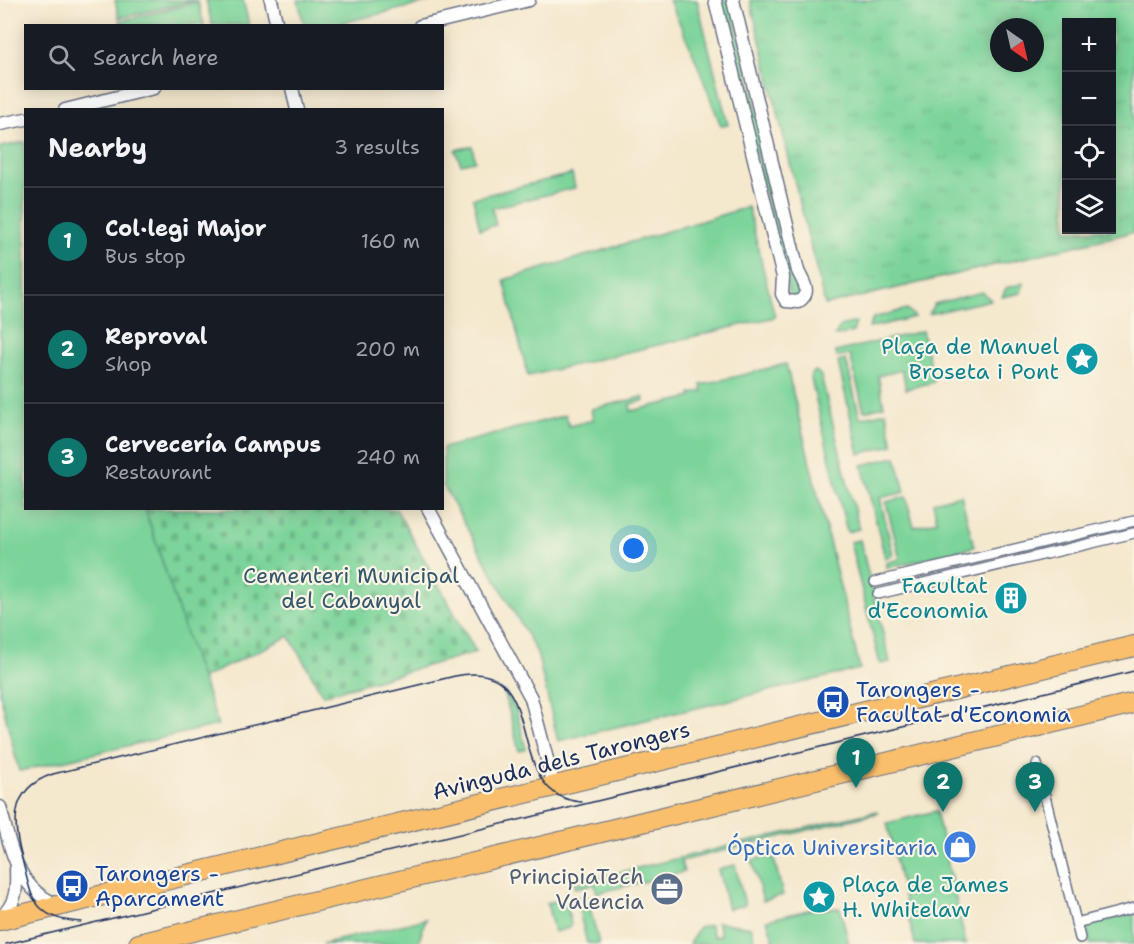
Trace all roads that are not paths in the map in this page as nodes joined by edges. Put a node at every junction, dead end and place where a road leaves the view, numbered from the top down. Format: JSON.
{"nodes":[{"id":1,"x":271,"y":0,"type":"edge"},
{"id":2,"x":529,"y":0,"type":"edge"},
{"id":3,"x":715,"y":0,"type":"edge"},
{"id":4,"x":733,"y":0,"type":"edge"},
{"id":5,"x":277,"y":24,"type":"edge"},
{"id":6,"x":428,"y":24,"type":"edge"},
{"id":7,"x":146,"y":90,"type":"edge"},
{"id":8,"x":292,"y":90,"type":"edge"},
{"id":9,"x":73,"y":108,"type":"edge"},
{"id":10,"x":297,"y":108,"type":"edge"},
{"id":11,"x":24,"y":119,"type":"edge"},
{"id":12,"x":0,"y":124,"type":"edge"},
{"id":13,"x":429,"y":510,"type":"edge"},
{"id":14,"x":1134,"y":521,"type":"edge"},
{"id":15,"x":1134,"y":533,"type":"edge"},
{"id":16,"x":875,"y":582,"type":"dead end"},
{"id":17,"x":878,"y":594,"type":"dead end"},
{"id":18,"x":1134,"y":646,"type":"edge"},
{"id":19,"x":1134,"y":703,"type":"edge"},
{"id":20,"x":1037,"y":764,"type":"dead end"},
{"id":21,"x":554,"y":786,"type":"junction"},
{"id":22,"x":0,"y":807,"type":"edge"},
{"id":23,"x":15,"y":862,"type":"junction"},
{"id":24,"x":61,"y":905,"type":"junction"},
{"id":25,"x":1134,"y":908,"type":"edge"},
{"id":26,"x":0,"y":919,"type":"edge"},
{"id":27,"x":1076,"y":923,"type":"junction"},
{"id":28,"x":1080,"y":938,"type":"dead end"},
{"id":29,"x":139,"y":944,"type":"edge"}],
"edges":[{"from":1,"to":5,"type":"street"},
{"from":2,"to":6,"type":"street"},
{"from":3,"to":4,"type":"street"},
{"from":7,"to":9,"type":"street"},
{"from":8,"to":10,"type":"street"},
{"from":11,"to":12,"type":"street"},
{"from":13,"to":21,"type":"street"},
{"from":14,"to":16,"type":"street"},
{"from":15,"to":17,"type":"street"},
{"from":18,"to":21,"type":"main road","name":"Avinguda dels Tarongers"},
{"from":19,"to":29,"type":"main road"},
{"from":20,"to":27,"type":"street"},
{"from":21,"to":24,"type":"main road","name":"Avinguda dels Tarongers"},
{"from":22,"to":23,"type":"street"},
{"from":23,"to":24,"type":"street"},
{"from":23,"to":26,"type":"street"},
{"from":24,"to":26,"type":"main road","name":"Avinguda dels Tarongers"},
{"from":25,"to":27,"type":"street"},
{"from":27,"to":28,"type":"street"}]}
